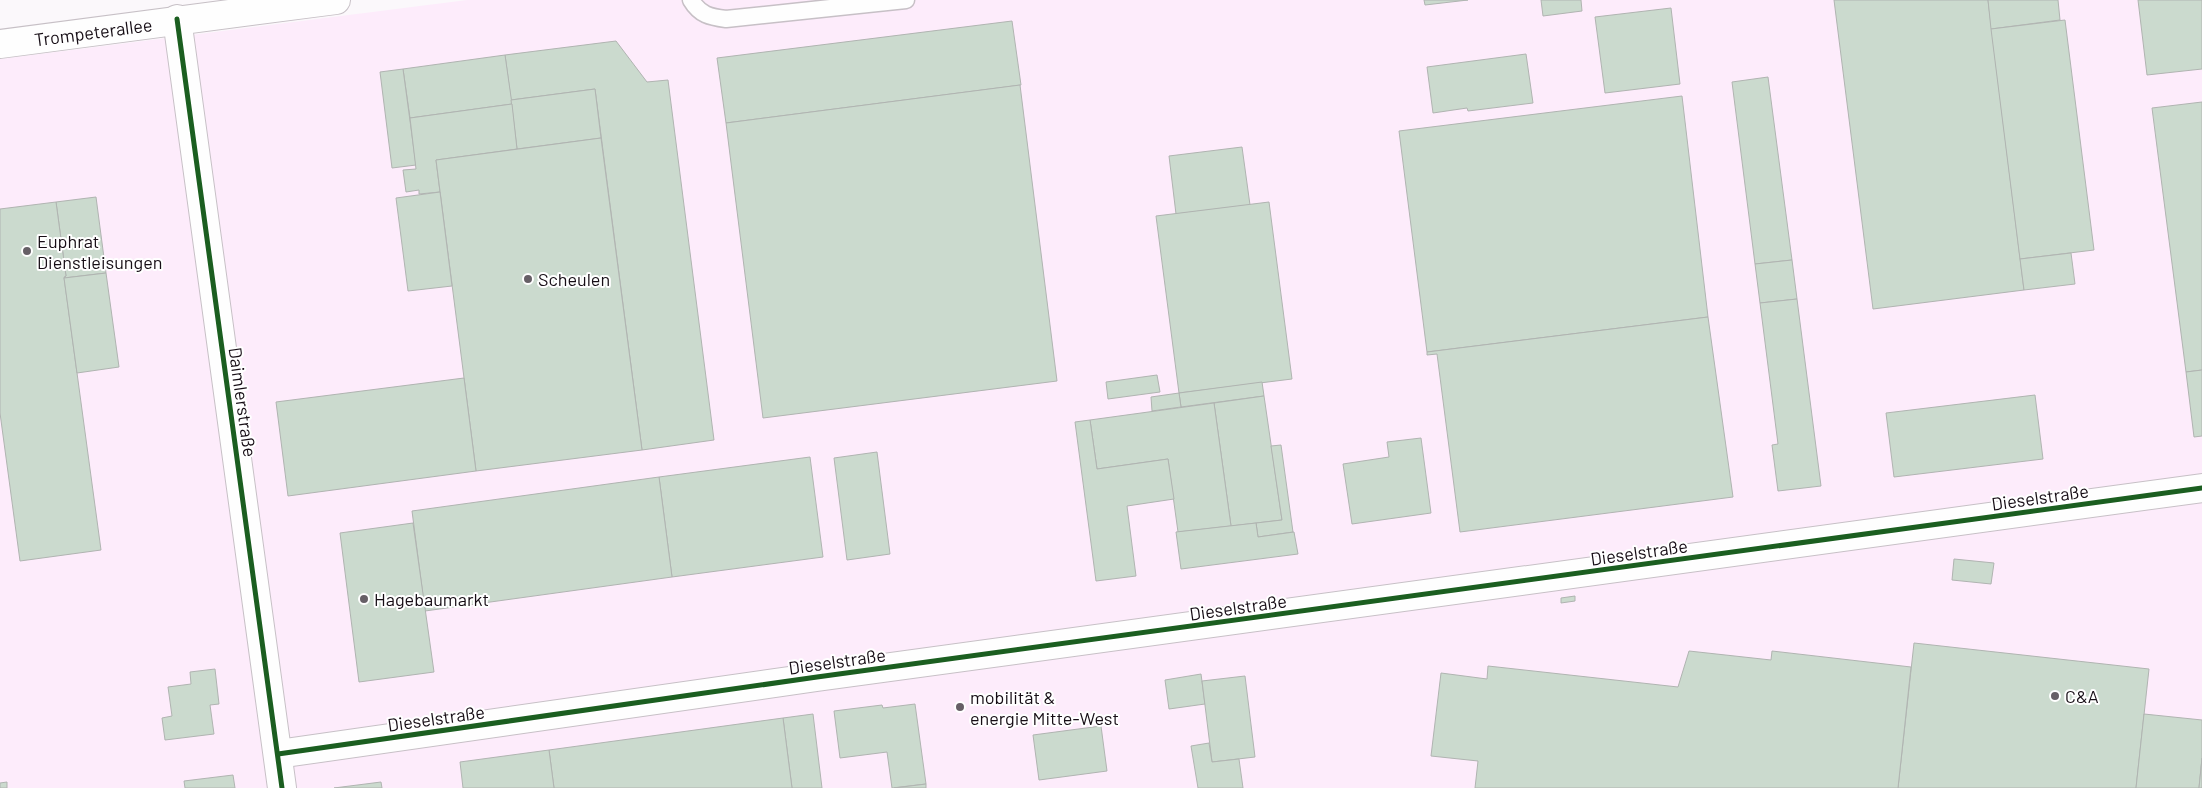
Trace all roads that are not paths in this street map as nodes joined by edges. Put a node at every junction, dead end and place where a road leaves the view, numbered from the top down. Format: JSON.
{"nodes":[{"id":1,"x":336,"y":0,"type":"edge"},
{"id":2,"x":691,"y":0,"type":"edge"},
{"id":3,"x":906,"y":0,"type":"edge"},
{"id":4,"x":177,"y":20,"type":"junction"},
{"id":5,"x":0,"y":44,"type":"edge"},
{"id":6,"x":2202,"y":488,"type":"edge"},
{"id":7,"x":278,"y":754,"type":"junction"},
{"id":8,"x":282,"y":788,"type":"edge"}],
"edges":[{"from":1,"to":4,"type":"street","name":"Trompeterallee"},
{"from":2,"to":3,"type":"lane"},
{"from":4,"to":5,"type":"street","name":"Trompeterallee"},
{"from":4,"to":7,"type":"street","name":"Daimlerstraße"},
{"from":6,"to":7,"type":"street","name":"Dieselstraße"},
{"from":7,"to":8,"type":"street","name":"Daimlerstraße"}]}
